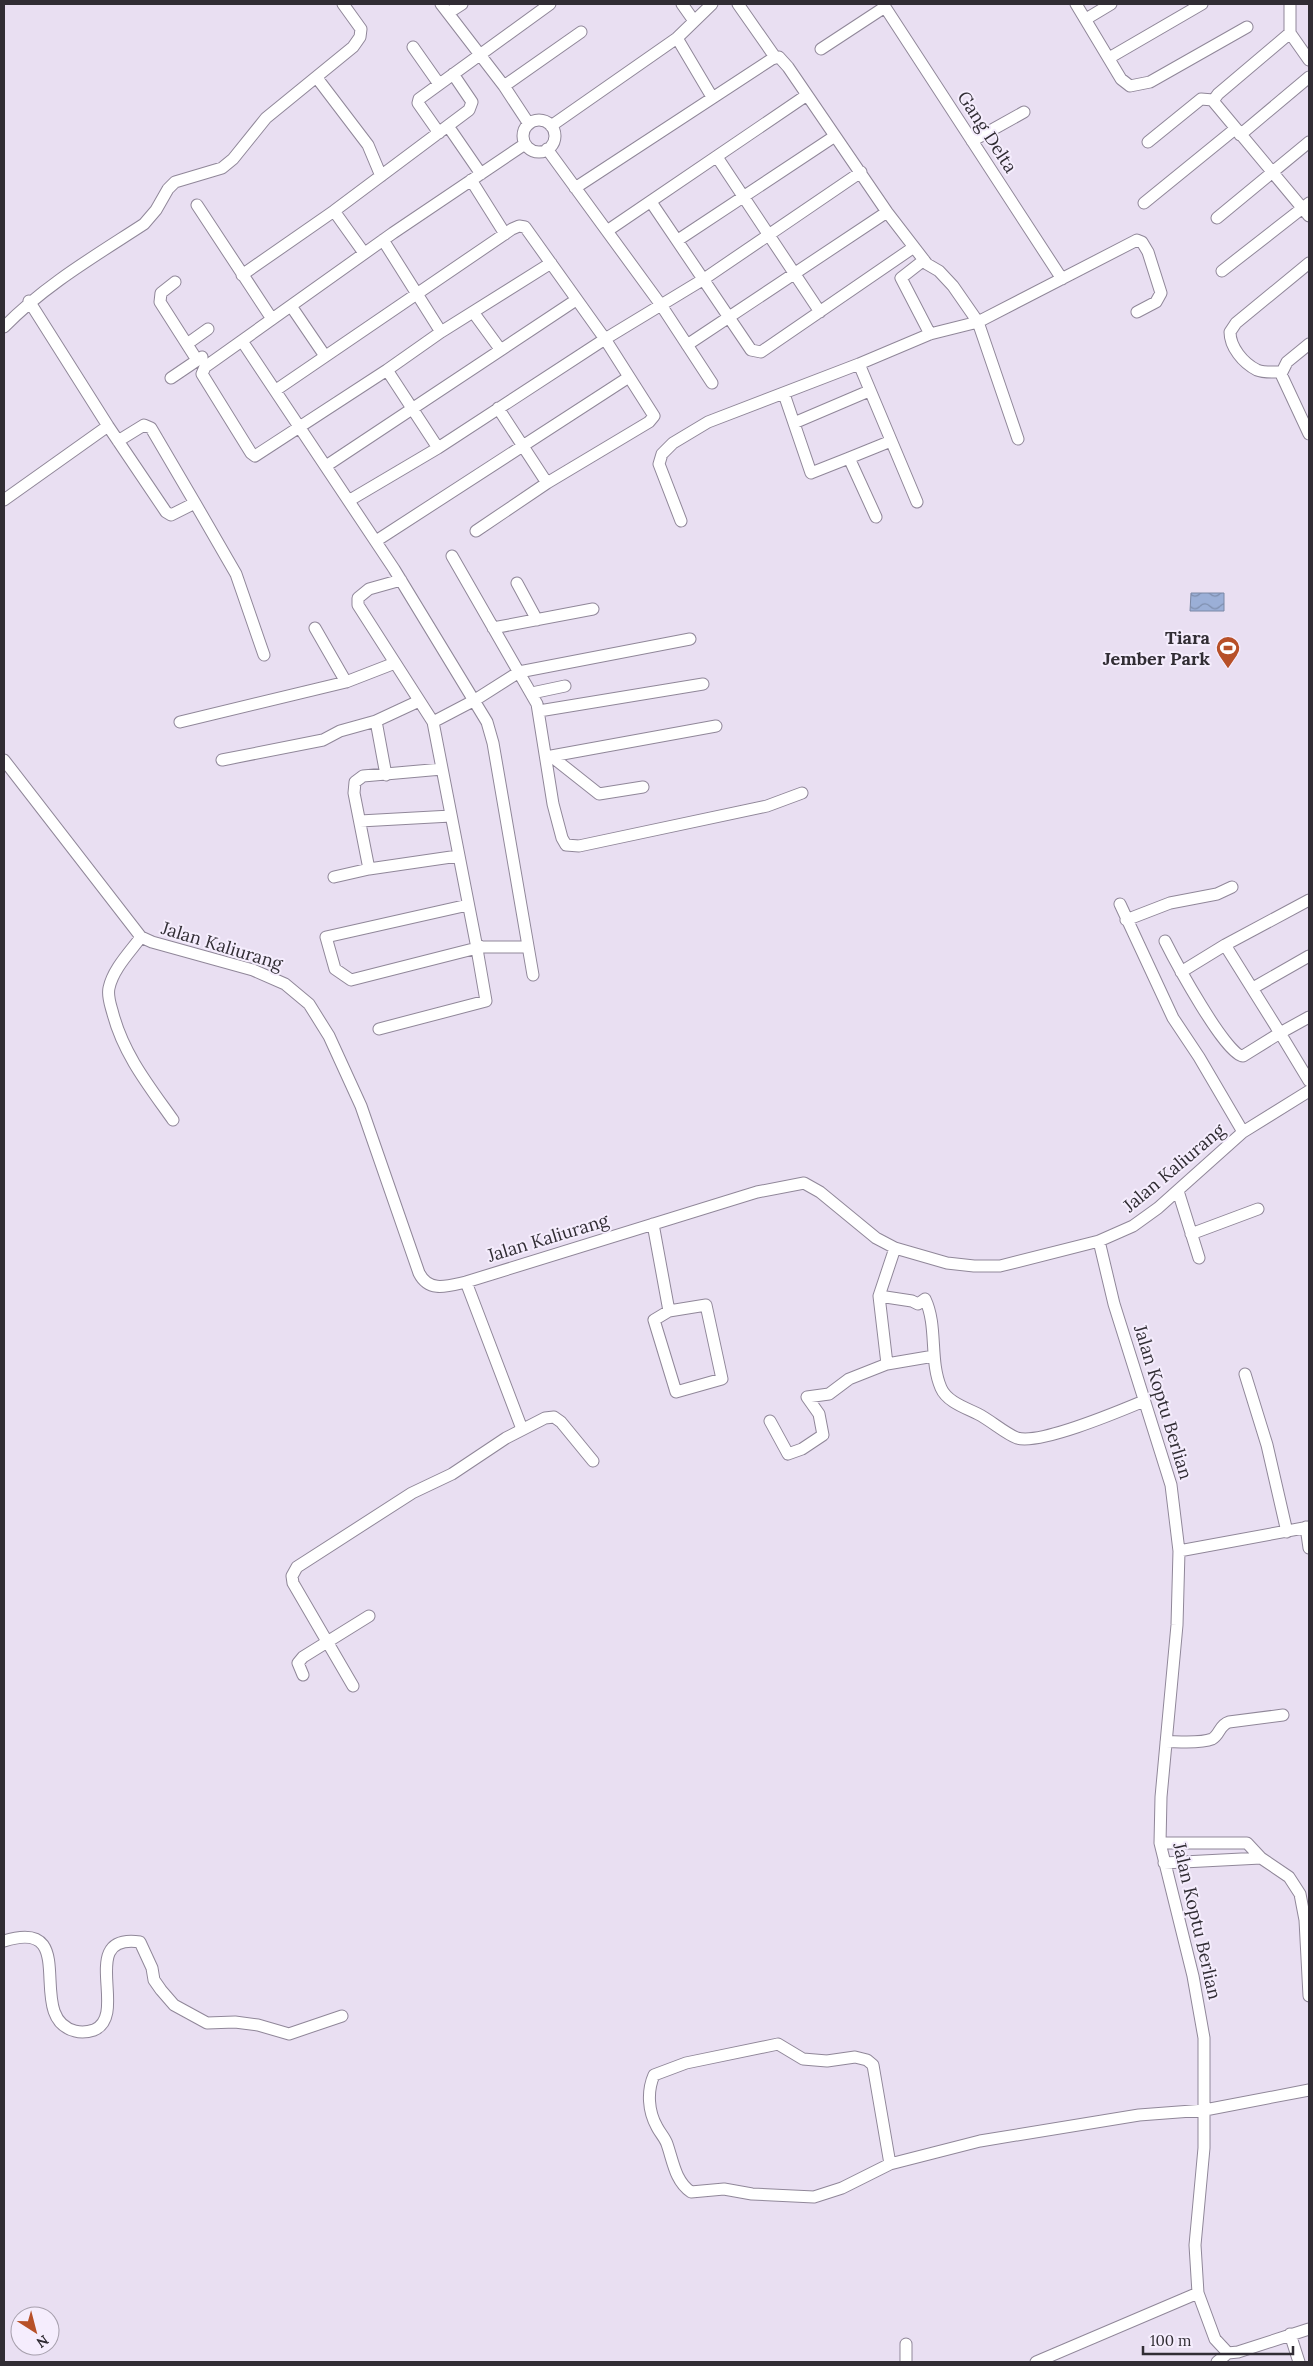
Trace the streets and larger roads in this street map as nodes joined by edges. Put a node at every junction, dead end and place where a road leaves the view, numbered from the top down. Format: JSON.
{"nodes":[{"id":1,"x":343,"y":4,"type":"edge"},
{"id":2,"x":462,"y":4,"type":"edge"},
{"id":3,"x":550,"y":4,"type":"edge"},
{"id":4,"x":682,"y":4,"type":"edge"},
{"id":5,"x":712,"y":4,"type":"edge"},
{"id":6,"x":738,"y":4,"type":"edge"},
{"id":7,"x":1076,"y":4,"type":"edge"},
{"id":8,"x":1111,"y":4,"type":"edge"},
{"id":9,"x":1202,"y":4,"type":"edge"},
{"id":10,"x":1290,"y":4,"type":"edge"},
{"id":11,"x":884,"y":6,"type":"edge"},
{"id":12,"x":444,"y":8,"type":"edge"},
{"id":13,"x":1086,"y":19,"type":"junction"},
{"id":14,"x":694,"y":21,"type":"junction"},
{"id":15,"x":1247,"y":27,"type":"dead end"},
{"id":16,"x":581,"y":32,"type":"dead end"},
{"id":17,"x":1290,"y":33,"type":"junction"},
{"id":18,"x":677,"y":38,"type":"junction"},
{"id":19,"x":413,"y":47,"type":"dead end"},
{"id":20,"x":821,"y":50,"type":"dead end"},
{"id":21,"x":479,"y":55,"type":"junction"},
{"id":22,"x":775,"y":57,"type":"junction"},
{"id":23,"x":1109,"y":58,"type":"junction"},
{"id":24,"x":1309,"y":60,"type":"edge"},
{"id":25,"x":453,"y":74,"type":"junction"},
{"id":26,"x":1309,"y":77,"type":"edge"},
{"id":27,"x":317,"y":78,"type":"junction"},
{"id":28,"x":439,"y":84,"type":"junction"},
{"id":29,"x":504,"y":86,"type":"junction"},
{"id":30,"x":807,"y":95,"type":"junction"},
{"id":31,"x":712,"y":97,"type":"junction"},
{"id":32,"x":1213,"y":100,"type":"junction"},
{"id":33,"x":1024,"y":112,"type":"dead end"},
{"id":34,"x":529,"y":124,"type":"junction"},
{"id":35,"x":551,"y":126,"type":"junction"},
{"id":36,"x":444,"y":130,"type":"junction"},
{"id":37,"x":1238,"y":132,"type":"junction"},
{"id":38,"x":836,"y":136,"type":"junction"},
{"id":39,"x":972,"y":141,"type":"junction"},
{"id":40,"x":1148,"y":142,"type":"dead end"},
{"id":41,"x":1309,"y":142,"type":"edge"},
{"id":42,"x":526,"y":144,"type":"junction"},
{"id":43,"x":547,"y":149,"type":"junction"},
{"id":44,"x":717,"y":157,"type":"junction"},
{"id":45,"x":861,"y":172,"type":"junction"},
{"id":46,"x":1271,"y":172,"type":"junction"},
{"id":47,"x":381,"y":176,"type":"junction"},
{"id":48,"x":476,"y":177,"type":"junction"},
{"id":49,"x":575,"y":188,"type":"junction"},
{"id":50,"x":743,"y":197,"type":"junction"},
{"id":51,"x":651,"y":202,"type":"junction"},
{"id":52,"x":1144,"y":203,"type":"dead end"},
{"id":53,"x":197,"y":205,"type":"dead end"},
{"id":54,"x":1307,"y":209,"type":"edge"},
{"id":55,"x":334,"y":211,"type":"junction"},
{"id":56,"x":887,"y":212,"type":"junction"},
{"id":57,"x":1217,"y":218,"type":"dead end"},
{"id":58,"x":607,"y":231,"type":"junction"},
{"id":59,"x":505,"y":234,"type":"junction"},
{"id":60,"x":769,"y":236,"type":"junction"},
{"id":61,"x":383,"y":240,"type":"junction"},
{"id":62,"x":678,"y":240,"type":"junction"},
{"id":63,"x":914,"y":247,"type":"junction"},
{"id":64,"x":364,"y":254,"type":"junction"},
{"id":65,"x":924,"y":260,"type":"junction"},
{"id":66,"x":551,"y":263,"type":"junction"},
{"id":67,"x":1309,"y":263,"type":"edge"},
{"id":68,"x":1222,"y":271,"type":"dead end"},
{"id":69,"x":793,"y":273,"type":"junction"},
{"id":70,"x":242,"y":275,"type":"junction"},
{"id":71,"x":704,"y":279,"type":"junction"},
{"id":72,"x":1062,"y":279,"type":"junction"},
{"id":73,"x":175,"y":282,"type":"dead end"},
{"id":74,"x":417,"y":294,"type":"junction"},
{"id":75,"x":576,"y":300,"type":"junction"},
{"id":76,"x":30,"y":301,"type":"junction"},
{"id":77,"x":661,"y":305,"type":"junction"},
{"id":78,"x":291,"y":306,"type":"junction"},
{"id":79,"x":473,"y":312,"type":"junction"},
{"id":80,"x":820,"y":312,"type":"junction"},
{"id":81,"x":1137,"y":312,"type":"dead end"},
{"id":82,"x":729,"y":317,"type":"junction"},
{"id":83,"x":272,"y":320,"type":"junction"},
{"id":84,"x":978,"y":322,"type":"junction"},
{"id":85,"x":4,"y":327,"type":"edge"},
{"id":86,"x":208,"y":329,"type":"dead end"},
{"id":87,"x":441,"y":332,"type":"junction"},
{"id":88,"x":930,"y":334,"type":"junction"},
{"id":89,"x":605,"y":339,"type":"junction"},
{"id":90,"x":242,"y":341,"type":"junction"},
{"id":91,"x":187,"y":344,"type":"junction"},
{"id":92,"x":1309,"y":344,"type":"edge"},
{"id":93,"x":687,"y":345,"type":"junction"},
{"id":94,"x":500,"y":349,"type":"junction"},
{"id":95,"x":325,"y":356,"type":"junction"},
{"id":96,"x":197,"y":360,"type":"junction"},
{"id":97,"x":212,"y":363,"type":"junction"},
{"id":98,"x":859,"y":364,"type":"junction"},
{"id":99,"x":387,"y":370,"type":"junction"},
{"id":100,"x":1281,"y":372,"type":"junction"},
{"id":101,"x":629,"y":377,"type":"junction"},
{"id":102,"x":171,"y":378,"type":"dead end"},
{"id":103,"x":712,"y":383,"type":"dead end"},
{"id":104,"x":276,"y":390,"type":"junction"},
{"id":105,"x":869,"y":391,"type":"junction"},
{"id":106,"x":784,"y":394,"type":"junction"},
{"id":107,"x":412,"y":408,"type":"junction"},
{"id":108,"x":498,"y":408,"type":"junction"},
{"id":109,"x":1305,"y":415,"type":"edge"},
{"id":110,"x":794,"y":422,"type":"junction"},
{"id":111,"x":108,"y":426,"type":"junction"},
{"id":112,"x":301,"y":428,"type":"junction"},
{"id":113,"x":1309,"y":434,"type":"edge"},
{"id":114,"x":1018,"y":439,"type":"dead end"},
{"id":115,"x":118,"y":441,"type":"junction"},
{"id":116,"x":891,"y":441,"type":"junction"},
{"id":117,"x":523,"y":445,"type":"junction"},
{"id":118,"x":438,"y":448,"type":"junction"},
{"id":119,"x":849,"y":458,"type":"junction"},
{"id":120,"x":326,"y":466,"type":"junction"},
{"id":121,"x":547,"y":483,"type":"junction"},
{"id":122,"x":4,"y":500,"type":"edge"},
{"id":123,"x":350,"y":500,"type":"junction"},
{"id":124,"x":917,"y":502,"type":"dead end"},
{"id":125,"x":195,"y":503,"type":"junction"},
{"id":126,"x":876,"y":518,"type":"dead end"},
{"id":127,"x":681,"y":521,"type":"dead end"},
{"id":128,"x":476,"y":531,"type":"dead end"},
{"id":129,"x":376,"y":541,"type":"junction"},
{"id":130,"x":452,"y":556,"type":"dead end"},
{"id":131,"x":401,"y":580,"type":"junction"},
{"id":132,"x":517,"y":583,"type":"dead end"},
{"id":133,"x":593,"y":609,"type":"dead end"},
{"id":134,"x":536,"y":620,"type":"junction"},
{"id":135,"x":315,"y":628,"type":"dead end"},
{"id":136,"x":493,"y":628,"type":"junction"},
{"id":137,"x":690,"y":639,"type":"dead end"},
{"id":138,"x":264,"y":655,"type":"dead end"},
{"id":139,"x":395,"y":663,"type":"junction"},
{"id":140,"x":519,"y":672,"type":"junction"},
{"id":141,"x":346,"y":682,"type":"junction"},
{"id":142,"x":703,"y":684,"type":"dead end"},
{"id":143,"x":565,"y":686,"type":"dead end"},
{"id":144,"x":532,"y":693,"type":"junction"},
{"id":145,"x":475,"y":700,"type":"junction"},
{"id":146,"x":419,"y":701,"type":"junction"},
{"id":147,"x":539,"y":711,"type":"junction"},
{"id":148,"x":376,"y":721,"type":"junction"},
{"id":149,"x":180,"y":722,"type":"dead end"},
{"id":150,"x":433,"y":722,"type":"junction"},
{"id":151,"x":716,"y":726,"type":"dead end"},
{"id":152,"x":548,"y":757,"type":"junction"},
{"id":153,"x":4,"y":760,"type":"edge"},
{"id":154,"x":222,"y":760,"type":"dead end"},
{"id":155,"x":442,"y":769,"type":"junction"},
{"id":156,"x":386,"y":775,"type":"junction"},
{"id":157,"x":643,"y":787,"type":"dead end"},
{"id":158,"x":802,"y":793,"type":"dead end"},
{"id":159,"x":451,"y":816,"type":"junction"},
{"id":160,"x":360,"y":821,"type":"junction"},
{"id":161,"x":458,"y":856,"type":"junction"},
{"id":162,"x":369,"y":869,"type":"junction"},
{"id":163,"x":334,"y":877,"type":"dead end"},
{"id":164,"x":1232,"y":887,"type":"dead end"},
{"id":165,"x":1309,"y":900,"type":"edge"},
{"id":166,"x":1120,"y":904,"type":"dead end"},
{"id":167,"x":468,"y":906,"type":"junction"},
{"id":168,"x":1126,"y":920,"type":"junction"},
{"id":169,"x":141,"y":937,"type":"junction"},
{"id":170,"x":1165,"y":941,"type":"dead end"},
{"id":171,"x":1225,"y":945,"type":"junction"},
{"id":172,"x":527,"y":947,"type":"junction"},
{"id":173,"x":479,"y":948,"type":"junction"},
{"id":174,"x":1309,"y":956,"type":"edge"},
{"id":175,"x":1181,"y":972,"type":"junction"},
{"id":176,"x":533,"y":975,"type":"dead end"},
{"id":177,"x":1253,"y":988,"type":"junction"},
{"id":178,"x":1309,"y":1016,"type":"edge"},
{"id":179,"x":379,"y":1029,"type":"dead end"},
{"id":180,"x":1280,"y":1033,"type":"junction"},
{"id":181,"x":1309,"y":1081,"type":"edge"},
{"id":182,"x":1309,"y":1091,"type":"edge"},
{"id":183,"x":173,"y":1120,"type":"dead end"},
{"id":184,"x":1244,"y":1132,"type":"junction"},
{"id":185,"x":1178,"y":1191,"type":"junction"},
{"id":186,"x":1258,"y":1209,"type":"dead end"},
{"id":187,"x":653,"y":1224,"type":"junction"},
{"id":188,"x":1191,"y":1234,"type":"junction"},
{"id":189,"x":1099,"y":1241,"type":"junction"},
{"id":190,"x":895,"y":1248,"type":"junction"},
{"id":191,"x":1199,"y":1258,"type":"dead end"},
{"id":192,"x":466,"y":1282,"type":"junction"},
{"id":193,"x":878,"y":1296,"type":"junction"},
{"id":194,"x":669,"y":1311,"type":"junction"},
{"id":195,"x":934,"y":1356,"type":"junction"},
{"id":196,"x":887,"y":1364,"type":"junction"},
{"id":197,"x":1245,"y":1374,"type":"dead end"},
{"id":198,"x":1144,"y":1401,"type":"junction"},
{"id":199,"x":770,"y":1421,"type":"dead end"},
{"id":200,"x":522,"y":1429,"type":"junction"},
{"id":201,"x":593,"y":1461,"type":"dead end"},
{"id":202,"x":1308,"y":1527,"type":"edge"},
{"id":203,"x":1287,"y":1532,"type":"junction"},
{"id":204,"x":1309,"y":1548,"type":"edge"},
{"id":205,"x":1180,"y":1550,"type":"junction"},
{"id":206,"x":369,"y":1616,"type":"dead end"},
{"id":207,"x":327,"y":1641,"type":"junction"},
{"id":208,"x":303,"y":1675,"type":"dead end"},
{"id":209,"x":353,"y":1686,"type":"dead end"},
{"id":210,"x":1283,"y":1715,"type":"dead end"},
{"id":211,"x":1166,"y":1742,"type":"junction"},
{"id":212,"x":1160,"y":1843,"type":"junction"},
{"id":213,"x":1261,"y":1858,"type":"junction"},
{"id":214,"x":1164,"y":1863,"type":"junction"},
{"id":215,"x":1307,"y":1920,"type":"edge"},
{"id":216,"x":4,"y":1941,"type":"edge"},
{"id":217,"x":1309,"y":1996,"type":"edge"},
{"id":218,"x":342,"y":2016,"type":"dead end"},
{"id":219,"x":1309,"y":2090,"type":"edge"},
{"id":220,"x":1206,"y":2110,"type":"junction"},
{"id":221,"x":890,"y":2164,"type":"junction"},
{"id":222,"x":1198,"y":2293,"type":"junction"},
{"id":223,"x":1309,"y":2328,"type":"edge"},
{"id":224,"x":1290,"y":2334,"type":"junction"},
{"id":225,"x":906,"y":2344,"type":"dead end"},
{"id":226,"x":1228,"y":2353,"type":"junction"},
{"id":227,"x":906,"y":2362,"type":"edge"},
{"id":228,"x":1036,"y":2362,"type":"edge"},
{"id":229,"x":1218,"y":2362,"type":"edge"},
{"id":230,"x":1299,"y":2362,"type":"edge"}],
"edges":[{"from":1,"to":27,"type":"street"},
{"from":2,"to":12,"type":"street"},
{"from":3,"to":21,"type":"street"},
{"from":4,"to":14,"type":"street"},
{"from":5,"to":14,"type":"street"},
{"from":6,"to":22,"type":"street"},
{"from":7,"to":13,"type":"street"},
{"from":8,"to":13,"type":"street"},
{"from":9,"to":23,"type":"street"},
{"from":10,"to":17,"type":"street"},
{"from":11,"to":20,"type":"street"},
{"from":11,"to":39,"type":"street","name":"Gang Delta"},
{"from":12,"to":21,"type":"street"},
{"from":13,"to":23,"type":"street"},
{"from":14,"to":18,"type":"street"},
{"from":15,"to":23,"type":"street"},
{"from":16,"to":29,"type":"street"},
{"from":17,"to":24,"type":"street"},
{"from":17,"to":32,"type":"street"},
{"from":18,"to":31,"type":"street"},
{"from":18,"to":35,"type":"street"},
{"from":19,"to":28,"type":"street"},
{"from":21,"to":25,"type":"street"},
{"from":21,"to":29,"type":"street"},
{"from":22,"to":30,"type":"street"},
{"from":22,"to":31,"type":"street"},
{"from":25,"to":28,"type":"street"},
{"from":25,"to":36,"type":"street"},
{"from":26,"to":37,"type":"street"},
{"from":27,"to":47,"type":"street"},
{"from":27,"to":76,"type":"street"},
{"from":28,"to":36,"type":"street"},
{"from":29,"to":34,"type":"street"},
{"from":30,"to":38,"type":"street"},
{"from":30,"to":44,"type":"street"},
{"from":31,"to":49,"type":"street"},
{"from":32,"to":37,"type":"street"},
{"from":32,"to":40,"type":"street"},
{"from":33,"to":39,"type":"street"},
{"from":34,"to":35,"type":"street"},
{"from":34,"to":42,"type":"street"},
{"from":35,"to":43,"type":"street"},
{"from":36,"to":47,"type":"street"},
{"from":36,"to":48,"type":"street"},
{"from":37,"to":46,"type":"street"},
{"from":37,"to":52,"type":"street"},
{"from":38,"to":45,"type":"street"},
{"from":38,"to":50,"type":"street"},
{"from":39,"to":72,"type":"street","name":"Gang Delta"},
{"from":41,"to":46,"type":"street"},
{"from":42,"to":43,"type":"street"},
{"from":42,"to":48,"type":"street"},
{"from":43,"to":49,"type":"street"},
{"from":44,"to":50,"type":"street"},
{"from":44,"to":51,"type":"street"},
{"from":45,"to":56,"type":"street"},
{"from":45,"to":60,"type":"street"},
{"from":46,"to":54,"type":"street"},
{"from":46,"to":57,"type":"street"},
{"from":47,"to":55,"type":"street"},
{"from":48,"to":59,"type":"street"},
{"from":48,"to":61,"type":"street"},
{"from":49,"to":58,"type":"street"},
{"from":50,"to":60,"type":"street"},
{"from":50,"to":62,"type":"street"},
{"from":51,"to":58,"type":"street"},
{"from":51,"to":62,"type":"street"},
{"from":53,"to":70,"type":"street"},
{"from":54,"to":68,"type":"street"},
{"from":55,"to":64,"type":"street"},
{"from":55,"to":70,"type":"street"},
{"from":56,"to":63,"type":"street"},
{"from":56,"to":69,"type":"street"},
{"from":58,"to":77,"type":"street"},
{"from":59,"to":66,"type":"street"},
{"from":59,"to":74,"type":"street"},
{"from":60,"to":69,"type":"street"},
{"from":60,"to":71,"type":"street"},
{"from":61,"to":64,"type":"street"},
{"from":61,"to":74,"type":"street"},
{"from":62,"to":71,"type":"street"},
{"from":63,"to":65,"type":"street"},
{"from":63,"to":80,"type":"street"},
{"from":64,"to":78,"type":"street"},
{"from":65,"to":84,"type":"street"},
{"from":65,"to":88,"type":"street"},
{"from":66,"to":75,"type":"street"},
{"from":66,"to":79,"type":"street"},
{"from":67,"to":100,"type":"street"},
{"from":69,"to":80,"type":"street"},
{"from":69,"to":82,"type":"street"},
{"from":70,"to":83,"type":"street"},
{"from":71,"to":77,"type":"street"},
{"from":71,"to":82,"type":"street"},
{"from":72,"to":81,"type":"street"},
{"from":72,"to":84,"type":"street"},
{"from":73,"to":91,"type":"street"},
{"from":74,"to":87,"type":"street"},
{"from":74,"to":95,"type":"street"},
{"from":75,"to":89,"type":"street"},
{"from":75,"to":94,"type":"street"},
{"from":76,"to":85,"type":"street"},
{"from":76,"to":111,"type":"street"},
{"from":77,"to":89,"type":"street"},
{"from":77,"to":93,"type":"street"},
{"from":78,"to":83,"type":"street"},
{"from":78,"to":95,"type":"street"},
{"from":79,"to":87,"type":"street"},
{"from":79,"to":94,"type":"street"},
{"from":80,"to":82,"type":"street"},
{"from":82,"to":93,"type":"street"},
{"from":83,"to":90,"type":"street"},
{"from":84,"to":88,"type":"street"},
{"from":84,"to":114,"type":"street"},
{"from":86,"to":91,"type":"street"},
{"from":87,"to":99,"type":"street"},
{"from":88,"to":98,"type":"street"},
{"from":89,"to":101,"type":"street"},
{"from":89,"to":108,"type":"street"},
{"from":90,"to":97,"type":"street"},
{"from":90,"to":104,"type":"street"},
{"from":91,"to":96,"type":"street"},
{"from":92,"to":100,"type":"street"},
{"from":93,"to":103,"type":"street"},
{"from":94,"to":107,"type":"street"},
{"from":95,"to":104,"type":"street"},
{"from":96,"to":97,"type":"street"},
{"from":96,"to":102,"type":"street"},
{"from":97,"to":112,"type":"street"},
{"from":98,"to":105,"type":"street"},
{"from":98,"to":106,"type":"street"},
{"from":99,"to":107,"type":"street"},
{"from":99,"to":112,"type":"street"},
{"from":100,"to":109,"type":"street"},
{"from":101,"to":117,"type":"street"},
{"from":101,"to":121,"type":"street"},
{"from":104,"to":112,"type":"street"},
{"from":105,"to":110,"type":"street"},
{"from":105,"to":116,"type":"street"},
{"from":106,"to":110,"type":"street"},
{"from":106,"to":127,"type":"street"},
{"from":107,"to":118,"type":"street"},
{"from":107,"to":120,"type":"street"},
{"from":108,"to":117,"type":"street"},
{"from":108,"to":118,"type":"street"},
{"from":109,"to":113,"type":"street"},
{"from":110,"to":119,"type":"street"},
{"from":111,"to":115,"type":"street"},
{"from":111,"to":122,"type":"street"},
{"from":112,"to":120,"type":"street"},
{"from":115,"to":125,"type":"street"},
{"from":115,"to":125,"type":"street"},
{"from":116,"to":119,"type":"street"},
{"from":116,"to":124,"type":"street"},
{"from":117,"to":121,"type":"street"},
{"from":117,"to":129,"type":"street"},
{"from":118,"to":123,"type":"street"},
{"from":119,"to":126,"type":"street"},
{"from":120,"to":123,"type":"street"},
{"from":121,"to":128,"type":"street"},
{"from":123,"to":129,"type":"street"},
{"from":125,"to":138,"type":"street"},
{"from":129,"to":131,"type":"street"},
{"from":130,"to":136,"type":"street"},
{"from":131,"to":139,"type":"street"},
{"from":131,"to":145,"type":"street"},
{"from":132,"to":134,"type":"street"},
{"from":133,"to":134,"type":"street"},
{"from":134,"to":136,"type":"street"},
{"from":135,"to":141,"type":"street"},
{"from":136,"to":140,"type":"street"},
{"from":137,"to":140,"type":"street"},
{"from":139,"to":141,"type":"street"},
{"from":139,"to":146,"type":"street"},
{"from":140,"to":144,"type":"street"},
{"from":140,"to":145,"type":"street"},
{"from":141,"to":149,"type":"street"},
{"from":142,"to":147,"type":"street"},
{"from":143,"to":144,"type":"street"},
{"from":144,"to":147,"type":"street"},
{"from":145,"to":150,"type":"street"},
{"from":145,"to":172,"type":"street"},
{"from":146,"to":148,"type":"street"},
{"from":146,"to":150,"type":"street"},
{"from":147,"to":152,"type":"street"},
{"from":148,"to":154,"type":"street"},
{"from":148,"to":156,"type":"street"},
{"from":150,"to":155,"type":"street"},
{"from":151,"to":152,"type":"street"},
{"from":152,"to":157,"type":"street"},
{"from":152,"to":158,"type":"street"},
{"from":153,"to":169,"type":"street","name":"Jalan Kaliurang"},
{"from":155,"to":156,"type":"street"},
{"from":155,"to":159,"type":"street"},
{"from":156,"to":160,"type":"street"},
{"from":159,"to":160,"type":"street"},
{"from":159,"to":161,"type":"street"},
{"from":160,"to":162,"type":"street"},
{"from":161,"to":162,"type":"street"},
{"from":161,"to":167,"type":"street"},
{"from":162,"to":163,"type":"street"},
{"from":164,"to":168,"type":"street"},
{"from":165,"to":171,"type":"street"},
{"from":166,"to":168,"type":"street"},
{"from":167,"to":173,"type":"street"},
{"from":167,"to":173,"type":"street"},
{"from":168,"to":184,"type":"street"},
{"from":169,"to":183,"type":"street"},
{"from":169,"to":192,"type":"street","name":"Jalan Kaliurang"},
{"from":170,"to":175,"type":"street"},
{"from":171,"to":175,"type":"street"},
{"from":171,"to":177,"type":"street"},
{"from":172,"to":173,"type":"street"},
{"from":172,"to":176,"type":"street"},
{"from":173,"to":179,"type":"street"},
{"from":174,"to":177,"type":"street"},
{"from":175,"to":180,"type":"street"},
{"from":177,"to":180,"type":"street"},
{"from":178,"to":180,"type":"street"},
{"from":180,"to":181,"type":"street"},
{"from":182,"to":184,"type":"street","name":"Jalan Kaliurang"},
{"from":184,"to":185,"type":"street","name":"Jalan Kaliurang"},
{"from":185,"to":188,"type":"street"},
{"from":185,"to":189,"type":"street","name":"Jalan Kaliurang"},
{"from":186,"to":188,"type":"street"},
{"from":187,"to":190,"type":"street","name":"Jalan Kaliurang"},
{"from":187,"to":192,"type":"street","name":"Jalan Kaliurang"},
{"from":187,"to":194,"type":"street"},
{"from":188,"to":191,"type":"street"},
{"from":189,"to":190,"type":"street","name":"Jalan Kaliurang"},
{"from":189,"to":198,"type":"street","name":"Jalan Koptu Berlian"},
{"from":190,"to":193,"type":"street"},
{"from":192,"to":200,"type":"street"},
{"from":193,"to":195,"type":"street"},
{"from":193,"to":196,"type":"street"},
{"from":194,"to":194,"type":"street"},
{"from":195,"to":196,"type":"street"},
{"from":195,"to":198,"type":"street"},
{"from":196,"to":199,"type":"street"},
{"from":197,"to":203,"type":"street"},
{"from":198,"to":205,"type":"street","name":"Jalan Koptu Berlian"},
{"from":200,"to":201,"type":"street"},
{"from":200,"to":207,"type":"street"},
{"from":202,"to":203,"type":"street"},
{"from":202,"to":204,"type":"street"},
{"from":203,"to":205,"type":"street"},
{"from":205,"to":211,"type":"street","name":"Jalan Koptu Berlian"},
{"from":206,"to":207,"type":"street"},
{"from":207,"to":208,"type":"street"},
{"from":207,"to":209,"type":"street"},
{"from":210,"to":211,"type":"street"},
{"from":211,"to":212,"type":"street","name":"Jalan Koptu Berlian"},
{"from":212,"to":213,"type":"street"},
{"from":212,"to":214,"type":"street","name":"Jalan Koptu Berlian"},
{"from":213,"to":214,"type":"street"},
{"from":213,"to":215,"type":"street"},
{"from":214,"to":220,"type":"street","name":"Jalan Koptu Berlian"},
{"from":215,"to":217,"type":"street"},
{"from":216,"to":218,"type":"street"},
{"from":219,"to":220,"type":"street"},
{"from":220,"to":221,"type":"street"},
{"from":220,"to":222,"type":"street","name":"Jalan Koptu Berlian"},
{"from":221,"to":221,"type":"street"},
{"from":222,"to":226,"type":"street","name":"Jalan Koptu Berlian"},
{"from":222,"to":228,"type":"street"},
{"from":223,"to":224,"type":"street"},
{"from":224,"to":226,"type":"street"},
{"from":224,"to":230,"type":"street"},
{"from":225,"to":227,"type":"street"},
{"from":226,"to":229,"type":"street"}]}
